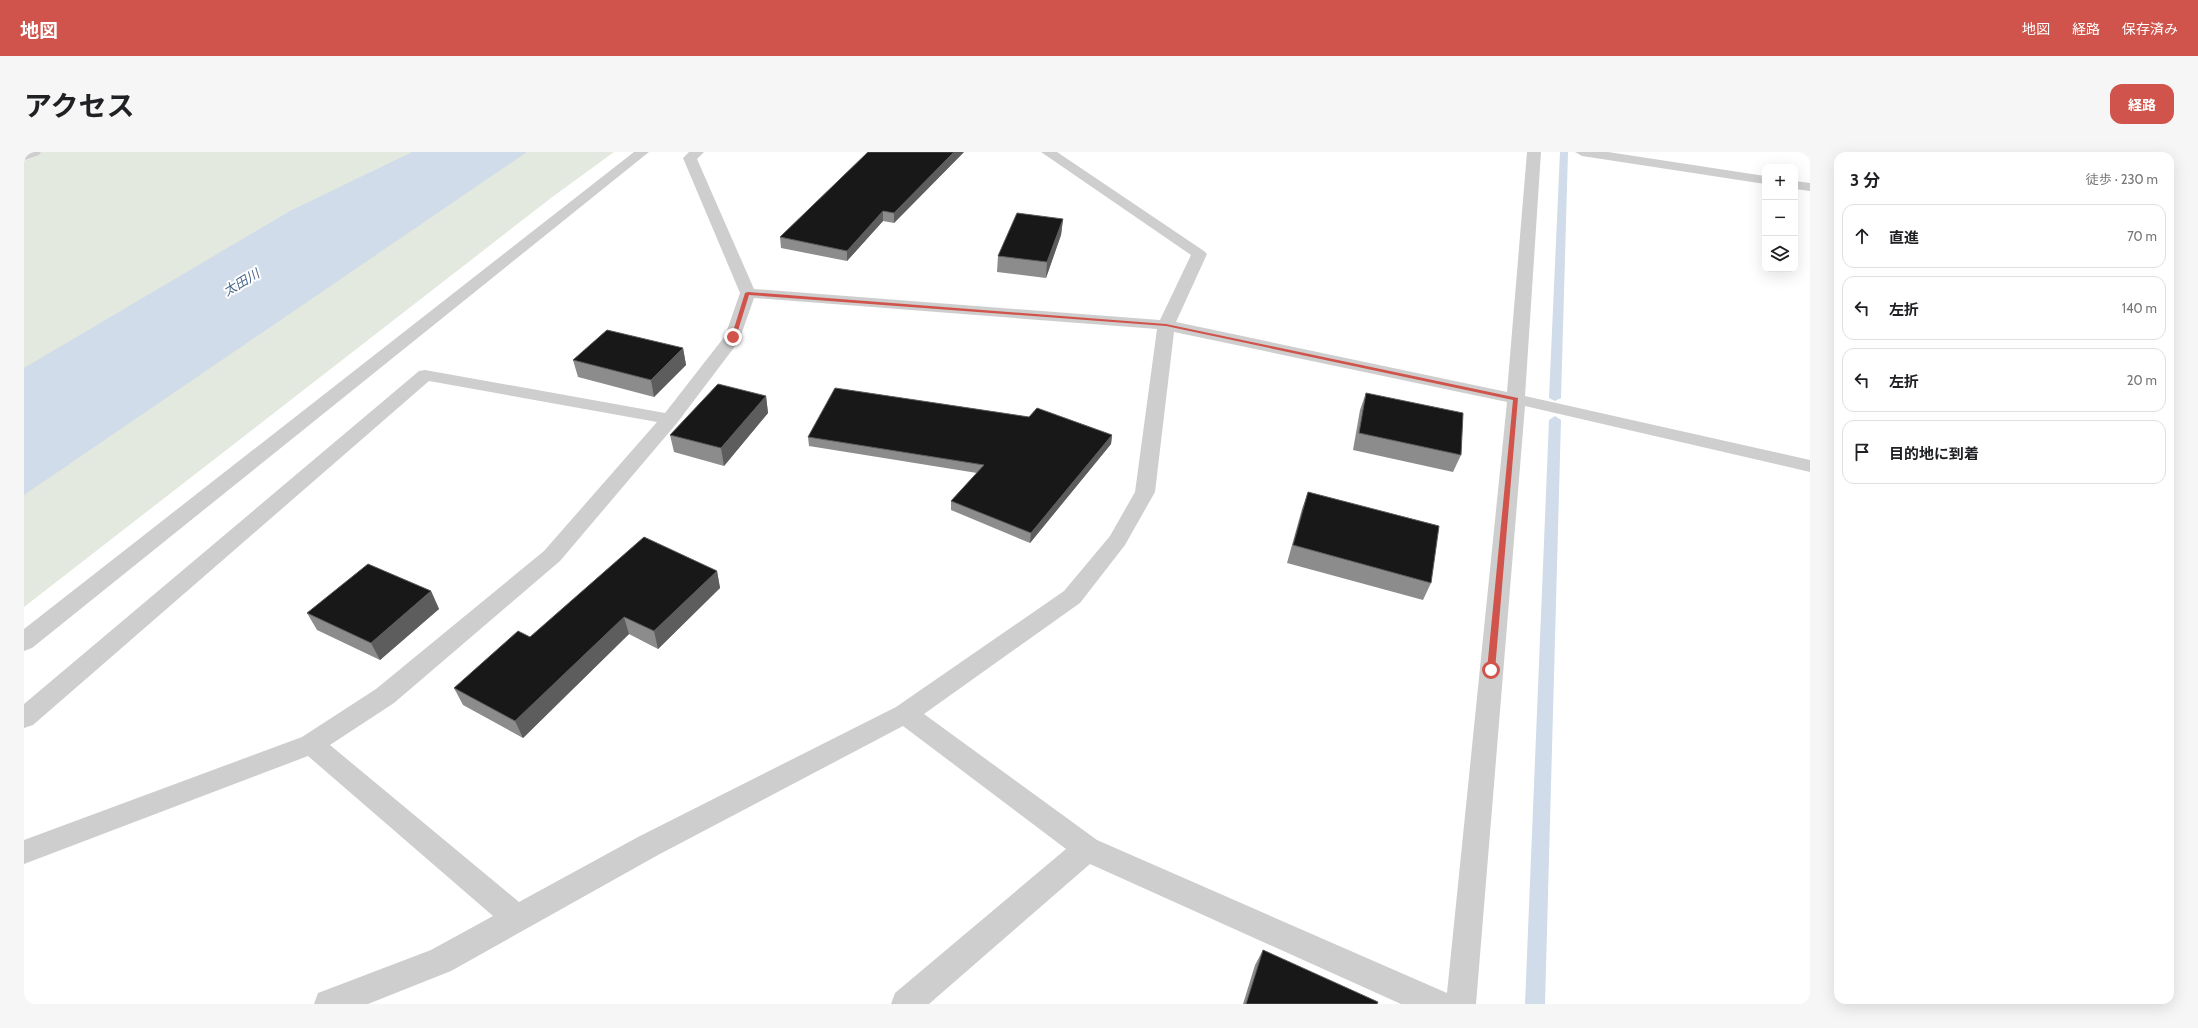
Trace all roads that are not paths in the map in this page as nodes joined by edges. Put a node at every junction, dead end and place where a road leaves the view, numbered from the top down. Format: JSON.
{"nodes":[{"id":1,"x":34,"y":152,"type":"edge"},
{"id":2,"x":642,"y":152,"type":"edge"},
{"id":3,"x":697,"y":152,"type":"edge"},
{"id":4,"x":1048,"y":152,"type":"edge"},
{"id":5,"x":1534,"y":152,"type":"edge"},
{"id":6,"x":1582,"y":152,"type":"edge"},
{"id":7,"x":24,"y":156,"type":"edge"},
{"id":8,"x":1762,"y":180,"type":"edge"},
{"id":9,"x":1798,"y":185,"type":"edge"},
{"id":10,"x":1810,"y":187,"type":"edge"},
{"id":11,"x":748,"y":293,"type":"junction"},
{"id":12,"x":1166,"y":325,"type":"junction"},
{"id":13,"x":1516,"y":399,"type":"junction"},
{"id":14,"x":670,"y":419,"type":"junction"},
{"id":15,"x":1810,"y":466,"type":"edge"},
{"id":16,"x":24,"y":642,"type":"edge"},
{"id":17,"x":905,"y":714,"type":"junction"},
{"id":18,"x":24,"y":718,"type":"edge"},
{"id":19,"x":311,"y":744,"type":"junction"},
{"id":20,"x":1087,"y":849,"type":"junction"},
{"id":21,"x":24,"y":852,"type":"edge"},
{"id":22,"x":517,"y":918,"type":"junction"},
{"id":23,"x":329,"y":1004,"type":"edge"},
{"id":24,"x":906,"y":1004,"type":"edge"},
{"id":25,"x":1436,"y":1004,"type":"edge"},
{"id":26,"x":1460,"y":1004,"type":"edge"}],
"edges":[{"from":1,"to":7,"type":"street"},
{"from":2,"to":16,"type":"street"},
{"from":3,"to":11,"type":"street"},
{"from":4,"to":12,"type":"street"},
{"from":5,"to":13,"type":"street"},
{"from":6,"to":8,"type":"street"},
{"from":9,"to":10,"type":"street"},
{"from":11,"to":12,"type":"street"},
{"from":11,"to":14,"type":"street"},
{"from":12,"to":13,"type":"street"},
{"from":12,"to":17,"type":"street"},
{"from":13,"to":15,"type":"street"},
{"from":13,"to":26,"type":"street"},
{"from":14,"to":18,"type":"street"},
{"from":14,"to":19,"type":"street"},
{"from":17,"to":20,"type":"street"},
{"from":17,"to":22,"type":"street"},
{"from":19,"to":21,"type":"street"},
{"from":19,"to":22,"type":"street"},
{"from":20,"to":24,"type":"street"},
{"from":20,"to":25,"type":"street"},
{"from":22,"to":23,"type":"street"}]}
